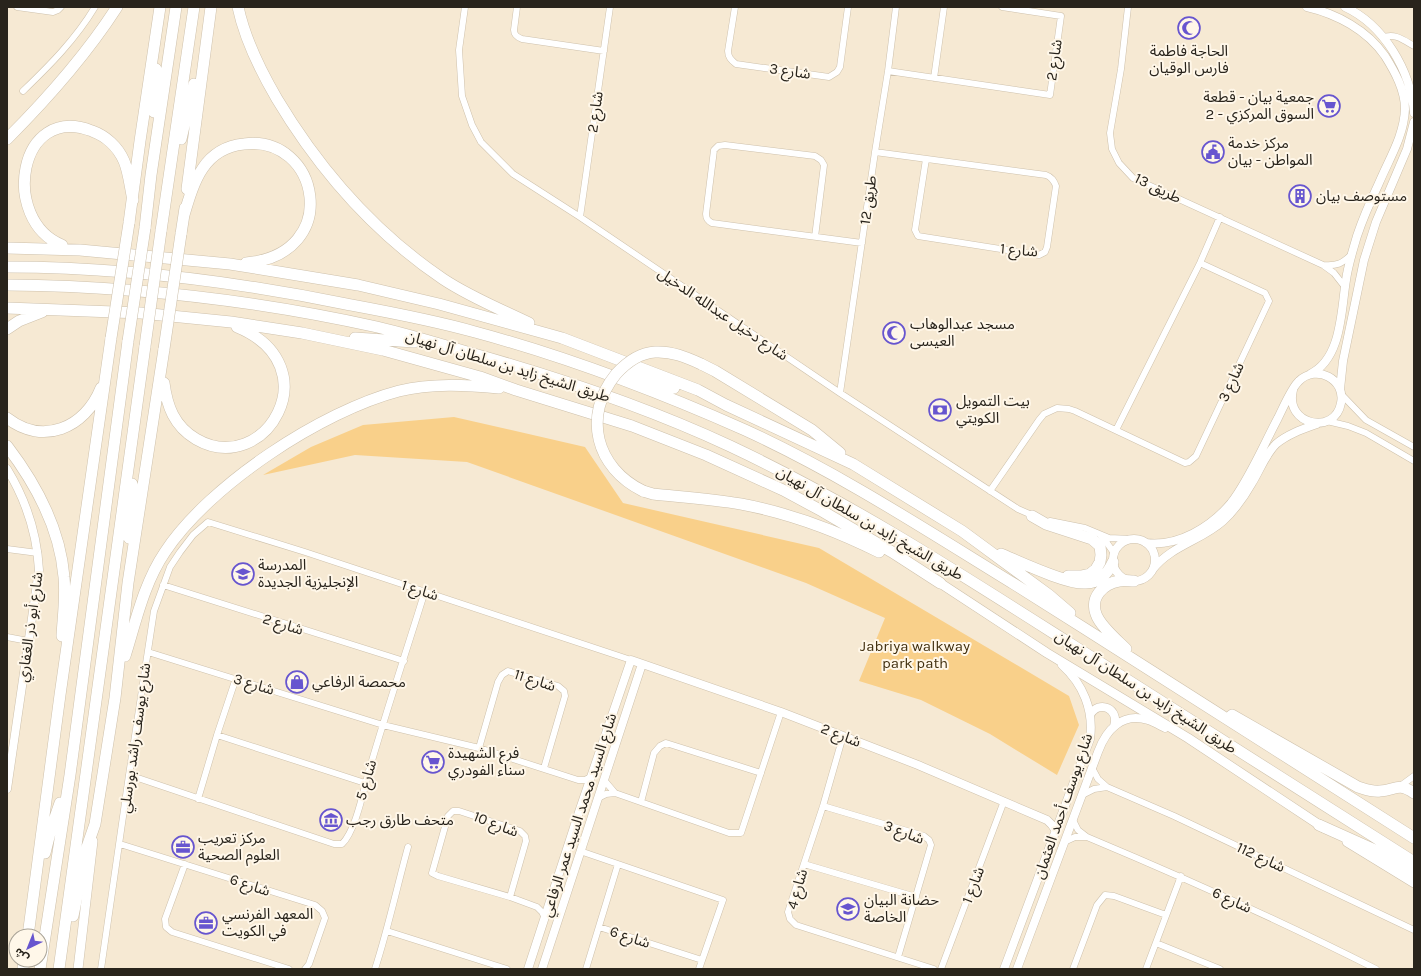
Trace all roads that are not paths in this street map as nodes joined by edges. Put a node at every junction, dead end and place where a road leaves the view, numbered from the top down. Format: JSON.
{"nodes":[{"id":1,"x":17,"y":7,"type":"edge"},
{"id":2,"x":61,"y":7,"type":"edge"},
{"id":3,"x":95,"y":7,"type":"edge"},
{"id":4,"x":117,"y":7,"type":"edge"},
{"id":5,"x":176,"y":7,"type":"edge"},
{"id":6,"x":194,"y":7,"type":"edge"},
{"id":7,"x":210,"y":7,"type":"edge"},
{"id":8,"x":238,"y":7,"type":"edge"},
{"id":9,"x":465,"y":7,"type":"edge"},
{"id":10,"x":517,"y":7,"type":"edge"},
{"id":11,"x":610,"y":7,"type":"edge"},
{"id":12,"x":735,"y":7,"type":"edge"},
{"id":13,"x":848,"y":7,"type":"edge"},
{"id":14,"x":896,"y":7,"type":"edge"},
{"id":15,"x":944,"y":7,"type":"edge"},
{"id":16,"x":1002,"y":7,"type":"edge"},
{"id":17,"x":1128,"y":7,"type":"edge"},
{"id":18,"x":1307,"y":7,"type":"edge"},
{"id":19,"x":1345,"y":7,"type":"edge"},
{"id":20,"x":160,"y":11,"type":"edge"},
{"id":21,"x":1383,"y":38,"type":"junction"},
{"id":22,"x":1414,"y":46,"type":"edge"},
{"id":23,"x":604,"y":51,"type":"junction"},
{"id":24,"x":888,"y":71,"type":"junction"},
{"id":25,"x":934,"y":78,"type":"junction"},
{"id":26,"x":23,"y":91,"type":"dead end"},
{"id":27,"x":1414,"y":113,"type":"edge"},
{"id":28,"x":1414,"y":122,"type":"edge"},
{"id":29,"x":7,"y":139,"type":"edge"},
{"id":30,"x":875,"y":152,"type":"junction"},
{"id":31,"x":926,"y":159,"type":"junction"},
{"id":32,"x":171,"y":166,"type":"junction"},
{"id":33,"x":15,"y":168,"type":"dead end"},
{"id":34,"x":151,"y":175,"type":"junction"},
{"id":35,"x":133,"y":200,"type":"junction"},
{"id":36,"x":20,"y":214,"type":"dead end"},
{"id":37,"x":184,"y":215,"type":"junction"},
{"id":38,"x":580,"y":217,"type":"junction"},
{"id":39,"x":1220,"y":217,"type":"junction"},
{"id":40,"x":815,"y":237,"type":"junction"},
{"id":41,"x":862,"y":243,"type":"junction"},
{"id":42,"x":7,"y":248,"type":"edge"},
{"id":43,"x":80,"y":250,"type":"junction"},
{"id":44,"x":1353,"y":253,"type":"junction"},
{"id":45,"x":1200,"y":263,"type":"junction"},
{"id":46,"x":230,"y":264,"type":"junction"},
{"id":47,"x":1323,"y":265,"type":"junction"},
{"id":48,"x":7,"y":267,"type":"edge"},
{"id":49,"x":7,"y":285,"type":"edge"},
{"id":50,"x":1345,"y":287,"type":"junction"},
{"id":51,"x":7,"y":308,"type":"edge"},
{"id":52,"x":48,"y":309,"type":"junction"},
{"id":53,"x":222,"y":321,"type":"junction"},
{"id":54,"x":7,"y":329,"type":"edge"},
{"id":55,"x":302,"y":333,"type":"junction"},
{"id":56,"x":562,"y":338,"type":"junction"},
{"id":57,"x":440,"y":344,"type":"junction"},
{"id":58,"x":585,"y":366,"type":"junction"},
{"id":59,"x":162,"y":369,"type":"junction"},
{"id":60,"x":107,"y":371,"type":"junction"},
{"id":61,"x":1310,"y":374,"type":"junction"},
{"id":62,"x":516,"y":390,"type":"junction"},
{"id":63,"x":1293,"y":390,"type":"junction"},
{"id":64,"x":1341,"y":392,"type":"junction"},
{"id":65,"x":840,"y":393,"type":"junction"},
{"id":66,"x":726,"y":405,"type":"junction"},
{"id":67,"x":7,"y":418,"type":"edge"},
{"id":68,"x":1323,"y":422,"type":"junction"},
{"id":69,"x":1116,"y":430,"type":"junction"},
{"id":70,"x":7,"y":446,"type":"edge"},
{"id":71,"x":132,"y":447,"type":"junction"},
{"id":72,"x":1414,"y":447,"type":"edge"},
{"id":73,"x":1414,"y":461,"type":"edge"},
{"id":74,"x":853,"y":464,"type":"junction"},
{"id":75,"x":7,"y":469,"type":"edge"},
{"id":76,"x":990,"y":491,"type":"junction"},
{"id":77,"x":1032,"y":516,"type":"junction"},
{"id":78,"x":208,"y":522,"type":"joint"},
{"id":79,"x":1098,"y":534,"type":"junction"},
{"id":80,"x":1132,"y":539,"type":"junction"},
{"id":81,"x":1146,"y":543,"type":"junction"},
{"id":82,"x":986,"y":548,"type":"junction"},
{"id":83,"x":7,"y":549,"type":"edge"},
{"id":84,"x":38,"y":553,"type":"junction"},
{"id":85,"x":1114,"y":558,"type":"junction"},
{"id":86,"x":1153,"y":569,"type":"junction"},
{"id":87,"x":1056,"y":576,"type":"junction"},
{"id":88,"x":1134,"y":581,"type":"junction"},
{"id":89,"x":128,"y":583,"type":"junction"},
{"id":90,"x":940,"y":583,"type":"junction"},
{"id":91,"x":163,"y":585,"type":"junction"},
{"id":92,"x":425,"y":591,"type":"junction"},
{"id":93,"x":1086,"y":629,"type":"junction"},
{"id":94,"x":7,"y":637,"type":"edge"},
{"id":95,"x":28,"y":641,"type":"junction"},
{"id":96,"x":148,"y":652,"type":"junction"},
{"id":97,"x":1047,"y":653,"type":"junction"},
{"id":98,"x":630,"y":660,"type":"junction"},
{"id":99,"x":404,"y":661,"type":"junction"},
{"id":100,"x":642,"y":664,"type":"junction"},
{"id":101,"x":1152,"y":671,"type":"junction"},
{"id":102,"x":236,"y":678,"type":"junction"},
{"id":103,"x":117,"y":682,"type":"junction"},
{"id":104,"x":1173,"y":685,"type":"junction"},
{"id":105,"x":60,"y":695,"type":"junction"},
{"id":106,"x":781,"y":712,"type":"junction"},
{"id":107,"x":1090,"y":716,"type":"junction"},
{"id":108,"x":383,"y":725,"type":"junction"},
{"id":109,"x":1114,"y":726,"type":"junction"},
{"id":110,"x":217,"y":735,"type":"junction"},
{"id":111,"x":843,"y":736,"type":"junction"},
{"id":112,"x":1188,"y":738,"type":"junction"},
{"id":113,"x":479,"y":748,"type":"junction"},
{"id":114,"x":544,"y":768,"type":"junction"},
{"id":115,"x":1092,"y":768,"type":"junction"},
{"id":116,"x":761,"y":774,"type":"junction"},
{"id":117,"x":70,"y":775,"type":"junction"},
{"id":118,"x":129,"y":775,"type":"junction"},
{"id":119,"x":1414,"y":776,"type":"edge"},
{"id":120,"x":591,"y":777,"type":"junction"},
{"id":121,"x":578,"y":780,"type":"junction"},
{"id":122,"x":604,"y":780,"type":"junction"},
{"id":123,"x":365,"y":782,"type":"junction"},
{"id":124,"x":1107,"y":787,"type":"junction"},
{"id":125,"x":1399,"y":787,"type":"junction"},
{"id":126,"x":7,"y":790,"type":"edge"},
{"id":127,"x":586,"y":790,"type":"junction"},
{"id":128,"x":1414,"y":792,"type":"edge"},
{"id":129,"x":615,"y":793,"type":"junction"},
{"id":130,"x":1082,"y":796,"type":"junction"},
{"id":131,"x":598,"y":798,"type":"junction"},
{"id":132,"x":198,"y":799,"type":"junction"},
{"id":133,"x":1004,"y":801,"type":"junction"},
{"id":134,"x":640,"y":802,"type":"junction"},
{"id":135,"x":823,"y":806,"type":"junction"},
{"id":136,"x":579,"y":812,"type":"junction"},
{"id":137,"x":1061,"y":817,"type":"junction"},
{"id":138,"x":1048,"y":820,"type":"junction"},
{"id":139,"x":1073,"y":820,"type":"junction"},
{"id":140,"x":95,"y":824,"type":"junction"},
{"id":141,"x":1319,"y":825,"type":"junction"},
{"id":142,"x":1056,"y":831,"type":"junction"},
{"id":143,"x":1087,"y":836,"type":"junction"},
{"id":144,"x":1414,"y":838,"type":"edge"},
{"id":145,"x":1064,"y":842,"type":"junction"},
{"id":146,"x":120,"y":844,"type":"junction"},
{"id":147,"x":408,"y":847,"type":"dead end"},
{"id":148,"x":580,"y":851,"type":"junction"},
{"id":149,"x":1414,"y":862,"type":"edge"},
{"id":150,"x":186,"y":864,"type":"junction"},
{"id":151,"x":618,"y":864,"type":"junction"},
{"id":152,"x":804,"y":864,"type":"junction"},
{"id":153,"x":1414,"y":873,"type":"edge"},
{"id":154,"x":1181,"y":876,"type":"junction"},
{"id":155,"x":571,"y":881,"type":"junction"},
{"id":156,"x":1414,"y":883,"type":"edge"},
{"id":157,"x":554,"y":891,"type":"junction"},
{"id":158,"x":510,"y":897,"type":"junction"},
{"id":159,"x":916,"y":897,"type":"junction"},
{"id":160,"x":33,"y":901,"type":"junction"},
{"id":161,"x":550,"y":902,"type":"junction"},
{"id":162,"x":537,"y":907,"type":"junction"},
{"id":163,"x":1166,"y":915,"type":"junction"},
{"id":164,"x":545,"y":918,"type":"junction"},
{"id":165,"x":599,"y":927,"type":"junction"},
{"id":166,"x":29,"y":928,"type":"edge"},
{"id":167,"x":1414,"y":930,"type":"edge"},
{"id":168,"x":387,"y":931,"type":"junction"},
{"id":169,"x":1156,"y":942,"type":"junction"},
{"id":170,"x":62,"y":944,"type":"junction"},
{"id":171,"x":898,"y":957,"type":"junction"},
{"id":172,"x":702,"y":960,"type":"junction"},
{"id":173,"x":488,"y":962,"type":"junction"},
{"id":174,"x":79,"y":967,"type":"edge"},
{"id":175,"x":40,"y":969,"type":"edge"},
{"id":176,"x":59,"y":969,"type":"edge"},
{"id":177,"x":102,"y":969,"type":"edge"},
{"id":178,"x":289,"y":969,"type":"edge"},
{"id":179,"x":305,"y":969,"type":"edge"},
{"id":180,"x":375,"y":969,"type":"edge"},
{"id":181,"x":486,"y":969,"type":"edge"},
{"id":182,"x":507,"y":969,"type":"edge"},
{"id":183,"x":528,"y":969,"type":"edge"},
{"id":184,"x":542,"y":969,"type":"edge"},
{"id":185,"x":586,"y":969,"type":"edge"},
{"id":186,"x":699,"y":969,"type":"edge"},
{"id":187,"x":934,"y":969,"type":"edge"},
{"id":188,"x":941,"y":969,"type":"edge"},
{"id":189,"x":1004,"y":969,"type":"edge"},
{"id":190,"x":1017,"y":969,"type":"edge"},
{"id":191,"x":1073,"y":969,"type":"edge"},
{"id":192,"x":1146,"y":969,"type":"edge"},
{"id":193,"x":1220,"y":969,"type":"edge"},
{"id":194,"x":1376,"y":969,"type":"edge"}],
"edges":[{"from":1,"to":2,"type":"street"},
{"from":3,"to":26,"type":"street"},
{"from":4,"to":29,"type":"highway"},
{"from":5,"to":34,"type":"highway"},
{"from":6,"to":32,"type":"highway"},
{"from":7,"to":32,"type":"highway"},
{"from":7,"to":37,"type":"highway"},
{"from":8,"to":56,"type":"highway"},
{"from":9,"to":38,"type":"street","name":"شارع دخيل عبدالله الدخيل"},
{"from":10,"to":23,"type":"street"},
{"from":11,"to":23,"type":"street","name":"شارع 2"},
{"from":12,"to":13,"type":"street","name":"شارع 3"},
{"from":14,"to":24,"type":"street","name":"طريق 12"},
{"from":15,"to":25,"type":"street"},
{"from":16,"to":25,"type":"street","name":"شارع 2"},
{"from":17,"to":39,"type":"street","name":"طريق 13"},
{"from":18,"to":44,"type":"street"},
{"from":19,"to":21,"type":"street"},
{"from":20,"to":34,"type":"highway"},
{"from":20,"to":35,"type":"highway"},
{"from":21,"to":22,"type":"street"},
{"from":21,"to":27,"type":"street"},
{"from":23,"to":38,"type":"street","name":"شارع 2"},
{"from":24,"to":25,"type":"street","name":"شارع 2"},
{"from":24,"to":30,"type":"street","name":"طريق 12"},
{"from":28,"to":64,"type":"street"},
{"from":30,"to":31,"type":"street","name":"شارع 1"},
{"from":30,"to":41,"type":"street","name":"طريق 12"},
{"from":31,"to":31,"type":"street","name":"شارع 1"},
{"from":32,"to":71,"type":"highway","bridge":true},
{"from":33,"to":35,"type":"highway"},
{"from":34,"to":117,"type":"highway","bridge":true},
{"from":35,"to":60,"type":"highway","bridge":true},
{"from":36,"to":43,"type":"highway"},
{"from":37,"to":46,"type":"highway"},
{"from":37,"to":59,"type":"highway","bridge":true},
{"from":38,"to":65,"type":"street","name":"شارع دخيل عبدالله الدخيل"},
{"from":39,"to":45,"type":"street"},
{"from":39,"to":47,"type":"street","name":"طريق 13"},
{"from":40,"to":40,"type":"street"},
{"from":40,"to":41,"type":"street"},
{"from":41,"to":65,"type":"street","name":"طريق 12"},
{"from":42,"to":43,"type":"highway"},
{"from":43,"to":46,"type":"highway"},
{"from":44,"to":47,"type":"street"},
{"from":44,"to":50,"type":"street"},
{"from":45,"to":69,"type":"street"},
{"from":45,"to":69,"type":"street","name":"شارع 3"},
{"from":46,"to":56,"type":"highway"},
{"from":47,"to":50,"type":"street","name":"طريق 13"},
{"from":48,"to":58,"type":"highway","name":"طريق الشيخ زايد بن سلطان آل نهيان"},
{"from":49,"to":57,"type":"highway","name":"طريق الشيخ زايد بن سلطان آل نهيان"},
{"from":50,"to":61,"type":"street"},
{"from":51,"to":52,"type":"highway"},
{"from":52,"to":53,"type":"highway"},
{"from":52,"to":54,"type":"highway"},
{"from":53,"to":55,"type":"highway"},
{"from":53,"to":59,"type":"highway"},
{"from":55,"to":57,"type":"highway"},
{"from":55,"to":62,"type":"highway"},
{"from":56,"to":66,"type":"highway"},
{"from":57,"to":149,"type":"highway","name":"طريق الشيخ زايد بن سلطان آل نهيان"},
{"from":58,"to":66,"type":"highway"},
{"from":58,"to":93,"type":"highway","name":"طريق الشيخ زايد بن سلطان آل نهيان"},
{"from":59,"to":89,"type":"highway"},
{"from":60,"to":67,"type":"highway"},
{"from":60,"to":105,"type":"highway"},
{"from":61,"to":63,"type":"street"},
{"from":61,"to":64,"type":"street"},
{"from":62,"to":90,"type":"highway"},
{"from":62,"to":103,"type":"highway"},
{"from":63,"to":68,"type":"street"},
{"from":63,"to":81,"type":"street"},
{"from":64,"to":68,"type":"street"},
{"from":64,"to":72,"type":"street"},
{"from":65,"to":76,"type":"street","name":"شارع دخيل عبدالله الدخيل"},
{"from":66,"to":74,"type":"highway"},
{"from":68,"to":73,"type":"street"},
{"from":68,"to":86,"type":"street"},
{"from":69,"to":76,"type":"street","name":"شارع 3"},
{"from":70,"to":105,"type":"highway"},
{"from":71,"to":89,"type":"highway"},
{"from":71,"to":170,"type":"highway"},
{"from":74,"to":82,"type":"highway"},
{"from":74,"to":90,"type":"highway","bridge":true},
{"from":75,"to":84,"type":"street","name":"شارع أبو ذر الغفاري"},
{"from":76,"to":77,"type":"street","name":"شارع دخيل عبدالله الدخيل"},
{"from":77,"to":79,"type":"street","name":"شارع دخيل عبدالله الدخيل"},
{"from":77,"to":87,"type":"highway"},
{"from":78,"to":91,"type":"street","name":"شارع يوسف راشد بورسلي"},
{"from":78,"to":92,"type":"street","name":"شارع 1"},
{"from":79,"to":80,"type":"street","name":"شارع دخيل عبدالله الدخيل"},
{"from":79,"to":85,"type":"street","name":"شارع دخيل عبدالله الدخيل"},
{"from":80,"to":81,"type":"street"},
{"from":80,"to":85,"type":"street"},
{"from":81,"to":86,"type":"street"},
{"from":82,"to":87,"type":"highway"},
{"from":82,"to":93,"type":"highway"},
{"from":83,"to":84,"type":"street"},
{"from":84,"to":95,"type":"street","name":"شارع أبو ذر الغفاري"},
{"from":85,"to":87,"type":"highway"},
{"from":85,"to":88,"type":"street"},
{"from":86,"to":88,"type":"street"},
{"from":88,"to":101,"type":"highway"},
{"from":89,"to":103,"type":"highway"},
{"from":90,"to":97,"type":"main road"},
{"from":91,"to":96,"type":"street","name":"شارع يوسف راشد بورسلي"},
{"from":91,"to":99,"type":"street","name":"شارع 2"},
{"from":92,"to":98,"type":"street","name":"شارع 1"},
{"from":92,"to":99,"type":"street","name":"شارع 5"},
{"from":93,"to":101,"type":"highway","name":"طريق الشيخ زايد بن سلطان آل نهيان"},
{"from":94,"to":95,"type":"street"},
{"from":95,"to":126,"type":"street","name":"شارع أبو ذر الغفاري"},
{"from":96,"to":102,"type":"street","name":"شارع 3"},
{"from":96,"to":118,"type":"street","name":"شارع يوسف راشد بورسلي"},
{"from":97,"to":107,"type":"street","name":"شارع يوسف أحمد العثمان"},
{"from":97,"to":112,"type":"main road"},
{"from":98,"to":100,"type":"street","name":"شارع 2"},
{"from":98,"to":120,"type":"street","name":"شارع السيد محمد السيد عمر الرفاعي"},
{"from":99,"to":108,"type":"street","name":"شارع 5"},
{"from":100,"to":106,"type":"street","name":"شارع 2"},
{"from":100,"to":122,"type":"street","name":"شارع السيد محمد السيد عمر الرفاعي"},
{"from":101,"to":104,"type":"highway","name":"طريق الشيخ زايد بن سلطان آل نهيان"},
{"from":102,"to":108,"type":"street","name":"شارع 3"},
{"from":102,"to":110,"type":"street"},
{"from":103,"to":140,"type":"highway"},
{"from":104,"to":125,"type":"highway"},
{"from":104,"to":144,"type":"highway","name":"طريق الشيخ زايد بن سلطان آل نهيان"},
{"from":105,"to":160,"type":"highway"},
{"from":106,"to":111,"type":"street","name":"شارع 2"},
{"from":106,"to":116,"type":"street"},
{"from":107,"to":109,"type":"street"},
{"from":107,"to":137,"type":"street","name":"شارع يوسف أحمد العثمان"},
{"from":108,"to":113,"type":"street"},
{"from":108,"to":123,"type":"street","name":"شارع 5"},
{"from":109,"to":112,"type":"street","name":"شارع يوسف أحمد العثمان"},
{"from":109,"to":115,"type":"street","name":"شارع يوسف أحمد العثمان"},
{"from":110,"to":123,"type":"street"},
{"from":110,"to":132,"type":"street"},
{"from":111,"to":133,"type":"street","name":"شارع 2"},
{"from":111,"to":135,"type":"street","name":"شارع 4"},
{"from":112,"to":141,"type":"main road"},
{"from":113,"to":114,"type":"street"},
{"from":113,"to":114,"type":"street","name":"شارع 11"},
{"from":114,"to":121,"type":"street"},
{"from":115,"to":124,"type":"street","name":"شارع 112"},
{"from":115,"to":130,"type":"street","name":"شارع يوسف أحمد العثمان"},
{"from":116,"to":134,"type":"street"},
{"from":116,"to":134,"type":"street"},
{"from":117,"to":160,"type":"highway"},
{"from":117,"to":175,"type":"highway"},
{"from":118,"to":132,"type":"street","name":"شارع 5"},
{"from":118,"to":146,"type":"street","name":"شارع يوسف راشد بورسلي"},
{"from":119,"to":125,"type":"street"},
{"from":120,"to":121,"type":"street"},
{"from":120,"to":127,"type":"street","name":"شارع السيد محمد السيد عمر الرفاعي"},
{"from":121,"to":127,"type":"street"},
{"from":122,"to":129,"type":"street"},
{"from":122,"to":131,"type":"street","name":"شارع السيد محمد السيد عمر الرفاعي"},
{"from":123,"to":132,"type":"street","name":"شارع 5"},
{"from":124,"to":130,"type":"street"},
{"from":124,"to":167,"type":"street","name":"شارع 112"},
{"from":125,"to":128,"type":"highway"},
{"from":127,"to":136,"type":"street","name":"شارع السيد محمد السيد عمر الرفاعي"},
{"from":129,"to":131,"type":"street"},
{"from":129,"to":134,"type":"street"},
{"from":130,"to":139,"type":"street","name":"شارع يوسف أحمد العثمان"},
{"from":131,"to":148,"type":"street","name":"شارع السيد محمد السيد عمر الرفاعي"},
{"from":133,"to":138,"type":"street","name":"شارع 2"},
{"from":133,"to":188,"type":"street","name":"شارع 1"},
{"from":135,"to":152,"type":"street","name":"شارع 4"},
{"from":135,"to":159,"type":"street","name":"شارع 3"},
{"from":136,"to":155,"type":"street"},
{"from":136,"to":157,"type":"street","name":"شارع السيد محمد السيد عمر الرفاعي"},
{"from":137,"to":138,"type":"street"},
{"from":137,"to":142,"type":"street","name":"شارع يوسف أحمد العثمان"},
{"from":138,"to":142,"type":"street"},
{"from":139,"to":143,"type":"street","name":"شارع 6"},
{"from":139,"to":145,"type":"street","name":"شارع يوسف أحمد العثمان"},
{"from":140,"to":170,"type":"highway"},
{"from":140,"to":174,"type":"main road"},
{"from":141,"to":153,"type":"highway"},
{"from":141,"to":156,"type":"main road"},
{"from":142,"to":189,"type":"street","name":"شارع يوسف أحمد العثمان"},
{"from":143,"to":145,"type":"street"},
{"from":143,"to":154,"type":"street","name":"شارع 6"},
{"from":145,"to":190,"type":"street","name":"شارع يوسف أحمد العثمان"},
{"from":146,"to":150,"type":"street","name":"شارع 6"},
{"from":146,"to":177,"type":"street","name":"شارع يوسف راشد بورسلي"},
{"from":147,"to":168,"type":"street"},
{"from":148,"to":151,"type":"street"},
{"from":148,"to":155,"type":"street","name":"شارع السيد محمد السيد عمر الرفاعي"},
{"from":150,"to":178,"type":"street"},
{"from":150,"to":179,"type":"street","name":"شارع 6"},
{"from":151,"to":165,"type":"street","name":"شارع 6"},
{"from":151,"to":172,"type":"street"},
{"from":152,"to":159,"type":"street"},
{"from":152,"to":171,"type":"street","name":"شارع 4"},
{"from":154,"to":163,"type":"street"},
{"from":154,"to":194,"type":"street","name":"شارع 6"},
{"from":155,"to":184,"type":"street","name":"شارع السيد محمد السيد عمر الرفاعي"},
{"from":157,"to":161,"type":"street","name":"شارع السيد محمد السيد عمر الرفاعي"},
{"from":157,"to":184,"type":"street"},
{"from":158,"to":158,"type":"street","name":"شارع 10"},
{"from":158,"to":162,"type":"street","name":"شارع 10"},
{"from":159,"to":171,"type":"street","name":"شارع 3"},
{"from":160,"to":166,"type":"highway"},
{"from":161,"to":162,"type":"street"},
{"from":161,"to":164,"type":"street","name":"شارع السيد محمد السيد عمر الرفاعي"},
{"from":162,"to":164,"type":"street"},
{"from":163,"to":169,"type":"street"},
{"from":163,"to":191,"type":"street"},
{"from":164,"to":183,"type":"street","name":"شارع السيد محمد السيد عمر الرفاعي"},
{"from":165,"to":172,"type":"street","name":"شارع 6"},
{"from":165,"to":185,"type":"street"},
{"from":168,"to":173,"type":"street"},
{"from":168,"to":180,"type":"street"},
{"from":169,"to":192,"type":"street"},
{"from":169,"to":193,"type":"street"},
{"from":170,"to":176,"type":"highway"},
{"from":171,"to":187,"type":"street","name":"شارع 4"},
{"from":172,"to":186,"type":"street"},
{"from":173,"to":181,"type":"street"},
{"from":173,"to":182,"type":"street"}]}
